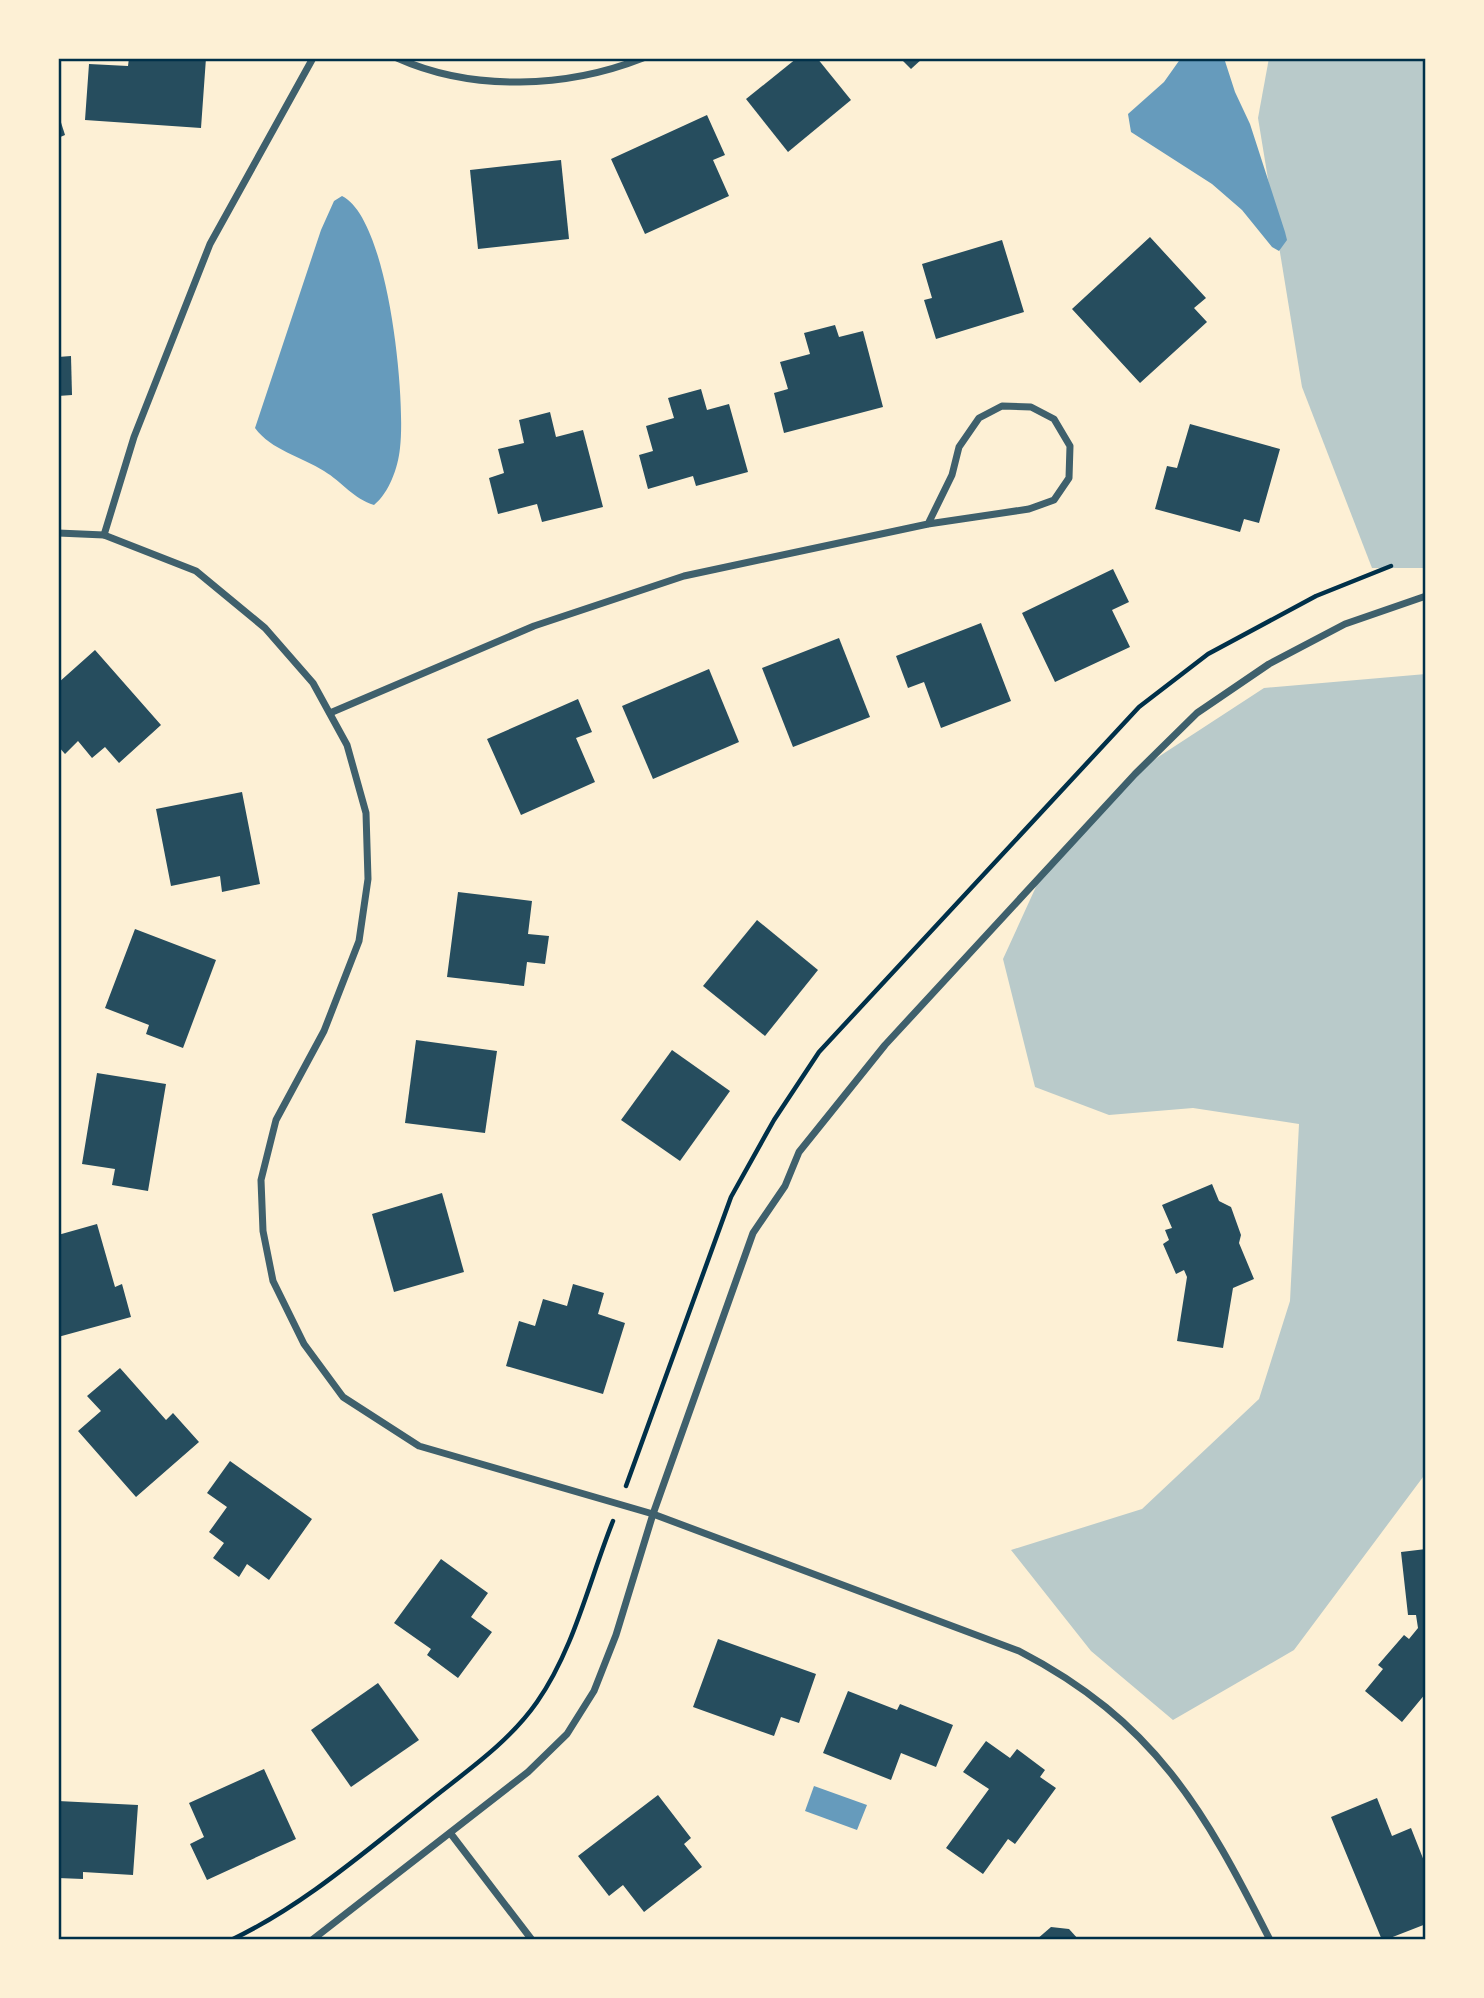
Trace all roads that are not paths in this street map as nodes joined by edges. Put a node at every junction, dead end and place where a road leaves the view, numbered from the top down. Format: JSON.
{"nodes":[{"id":1,"x":313,"y":58,"type":"edge"},
{"id":2,"x":397,"y":58,"type":"edge"},
{"id":3,"x":643,"y":58,"type":"edge"},
{"id":4,"x":928,"y":524,"type":"junction"},
{"id":5,"x":58,"y":533,"type":"edge"},
{"id":6,"x":104,"y":535,"type":"junction"},
{"id":7,"x":1426,"y":596,"type":"edge"},
{"id":8,"x":330,"y":713,"type":"junction"},
{"id":9,"x":653,"y":1514,"type":"junction"},
{"id":10,"x":451,"y":1834,"type":"junction"},
{"id":11,"x":312,"y":1940,"type":"edge"},
{"id":12,"x":532,"y":1940,"type":"edge"},
{"id":13,"x":1270,"y":1940,"type":"edge"}],
"edges":[{"from":1,"to":6,"type":"street"},
{"from":2,"to":3,"type":"street"},
{"from":4,"to":4,"type":"street"},
{"from":4,"to":8,"type":"street"},
{"from":5,"to":6,"type":"street"},
{"from":6,"to":8,"type":"street"},
{"from":7,"to":9,"type":"street"},
{"from":8,"to":9,"type":"street"},
{"from":9,"to":10,"type":"street"},
{"from":9,"to":13,"type":"street"},
{"from":10,"to":11,"type":"street"},
{"from":10,"to":12,"type":"street"}]}
